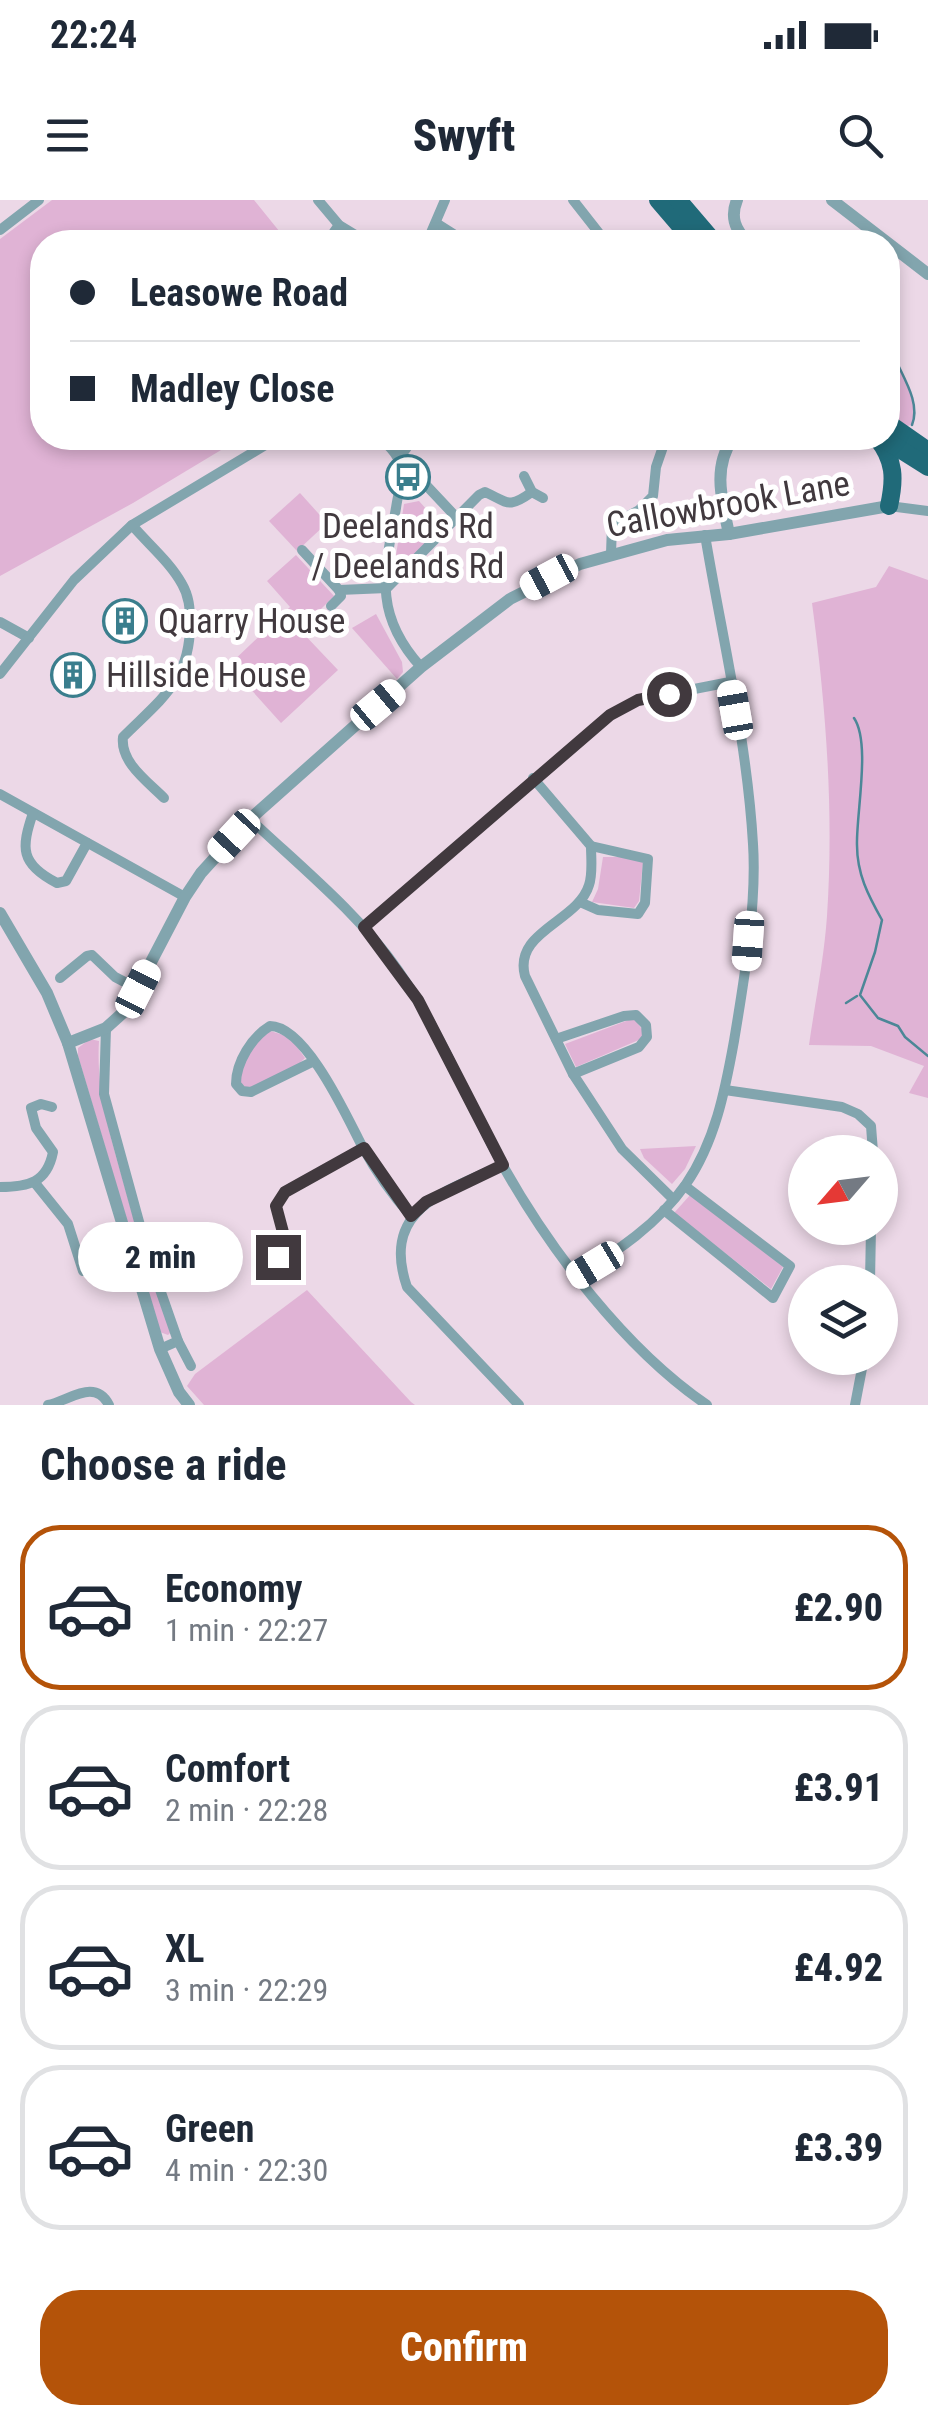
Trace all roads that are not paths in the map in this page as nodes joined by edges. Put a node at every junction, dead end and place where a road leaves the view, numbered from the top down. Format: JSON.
{"nodes":[{"id":1,"x":39,"y":200,"type":"edge"},
{"id":2,"x":318,"y":200,"type":"edge"},
{"id":3,"x":444,"y":200,"type":"edge"},
{"id":4,"x":573,"y":200,"type":"edge"},
{"id":5,"x":658,"y":200,"type":"edge"},
{"id":6,"x":678,"y":200,"type":"edge"},
{"id":7,"x":737,"y":200,"type":"edge"},
{"id":8,"x":832,"y":200,"type":"edge"},
{"id":9,"x":436,"y":223,"type":"junction"},
{"id":10,"x":339,"y":225,"type":"junction"},
{"id":11,"x":0,"y":230,"type":"edge"},
{"id":12,"x":335,"y":230,"type":"edge"},
{"id":13,"x":347,"y":230,"type":"edge"},
{"id":14,"x":433,"y":230,"type":"edge"},
{"id":15,"x":447,"y":230,"type":"edge"},
{"id":16,"x":597,"y":230,"type":"edge"},
{"id":17,"x":684,"y":230,"type":"edge"},
{"id":18,"x":704,"y":230,"type":"edge"},
{"id":19,"x":737,"y":230,"type":"edge"},
{"id":20,"x":871,"y":230,"type":"edge"},
{"id":21,"x":900,"y":252,"type":"edge"},
{"id":22,"x":928,"y":274,"type":"edge"},
{"id":23,"x":900,"y":431,"type":"edge"},
{"id":24,"x":257,"y":450,"type":"edge"},
{"id":25,"x":391,"y":450,"type":"edge"},
{"id":26,"x":405,"y":450,"type":"edge"},
{"id":27,"x":662,"y":450,"type":"edge"},
{"id":28,"x":726,"y":450,"type":"edge"},
{"id":29,"x":887,"y":450,"type":"edge"},
{"id":30,"x":899,"y":450,"type":"edge"},
{"id":31,"x":928,"y":451,"type":"edge"},
{"id":32,"x":399,"y":458,"type":"junction"},
{"id":33,"x":928,"y":468,"type":"edge"},
{"id":34,"x":524,"y":476,"type":"dead end"},
{"id":35,"x":425,"y":484,"type":"dead end"},
{"id":36,"x":894,"y":484,"type":"junction"},
{"id":37,"x":532,"y":492,"type":"junction"},
{"id":38,"x":436,"y":496,"type":"junction"},
{"id":39,"x":543,"y":498,"type":"dead end"},
{"id":40,"x":889,"y":506,"type":"junction"},
{"id":41,"x":426,"y":507,"type":"dead end"},
{"id":42,"x":928,"y":511,"type":"edge"},
{"id":43,"x":457,"y":518,"type":"junction"},
{"id":44,"x":132,"y":525,"type":"junction"},
{"id":45,"x":729,"y":534,"type":"junction"},
{"id":46,"x":705,"y":535,"type":"junction"},
{"id":47,"x":302,"y":550,"type":"dead end"},
{"id":48,"x":611,"y":554,"type":"junction"},
{"id":49,"x":386,"y":588,"type":"junction"},
{"id":50,"x":339,"y":590,"type":"junction"},
{"id":51,"x":331,"y":606,"type":"dead end"},
{"id":52,"x":0,"y":622,"type":"edge"},
{"id":53,"x":28,"y":638,"type":"junction"},
{"id":54,"x":421,"y":667,"type":"junction"},
{"id":55,"x":0,"y":674,"type":"edge"},
{"id":56,"x":730,"y":682,"type":"junction"},
{"id":57,"x":533,"y":778,"type":"junction"},
{"id":58,"x":0,"y":794,"type":"edge"},
{"id":59,"x":164,"y":798,"type":"dead end"},
{"id":60,"x":33,"y":813,"type":"junction"},
{"id":61,"x":250,"y":818,"type":"junction"},
{"id":62,"x":87,"y":843,"type":"junction"},
{"id":63,"x":590,"y":846,"type":"junction"},
{"id":64,"x":186,"y":897,"type":"junction"},
{"id":65,"x":580,"y":902,"type":"junction"},
{"id":66,"x":0,"y":913,"type":"edge"},
{"id":67,"x":364,"y":927,"type":"junction"},
{"id":68,"x":60,"y":978,"type":"dead end"},
{"id":69,"x":138,"y":989,"type":"junction"},
{"id":70,"x":106,"y":1028,"type":"junction"},
{"id":71,"x":556,"y":1039,"type":"junction"},
{"id":72,"x":68,"y":1043,"type":"junction"},
{"id":73,"x":314,"y":1061,"type":"junction"},
{"id":74,"x":573,"y":1074,"type":"junction"},
{"id":75,"x":725,"y":1090,"type":"junction"},
{"id":76,"x":52,"y":1107,"type":"dead end"},
{"id":77,"x":872,"y":1135,"type":"edge"},
{"id":78,"x":364,"y":1148,"type":"junction"},
{"id":79,"x":503,"y":1165,"type":"junction"},
{"id":80,"x":35,"y":1182,"type":"junction"},
{"id":81,"x":684,"y":1186,"type":"junction"},
{"id":82,"x":0,"y":1188,"type":"edge"},
{"id":83,"x":673,"y":1199,"type":"junction"},
{"id":84,"x":664,"y":1210,"type":"junction"},
{"id":85,"x":411,"y":1216,"type":"junction"},
{"id":86,"x":288,"y":1252,"type":"dead end"},
{"id":87,"x":83,"y":1271,"type":"dead end"},
{"id":88,"x":576,"y":1276,"type":"junction"},
{"id":89,"x":178,"y":1341,"type":"junction"},
{"id":90,"x":160,"y":1349,"type":"junction"},
{"id":91,"x":191,"y":1366,"type":"dead end"},
{"id":92,"x":861,"y":1375,"type":"edge"},
{"id":93,"x":82,"y":1379,"type":"dead end"},
{"id":94,"x":82,"y":1392,"type":"junction"},
{"id":95,"x":48,"y":1405,"type":"edge"},
{"id":96,"x":109,"y":1405,"type":"edge"},
{"id":97,"x":189,"y":1405,"type":"edge"},
{"id":98,"x":519,"y":1405,"type":"edge"},
{"id":99,"x":708,"y":1405,"type":"edge"},
{"id":100,"x":856,"y":1405,"type":"edge"}],
"edges":[{"from":1,"to":11,"type":"street"},
{"from":2,"to":10,"type":"street"},
{"from":3,"to":9,"type":"street"},
{"from":4,"to":16,"type":"street"},
{"from":5,"to":17,"type":"highway"},
{"from":6,"to":18,"type":"highway"},
{"from":7,"to":19,"type":"street"},
{"from":8,"to":20,"type":"street"},
{"from":9,"to":14,"type":"street"},
{"from":9,"to":15,"type":"street"},
{"from":10,"to":12,"type":"street"},
{"from":10,"to":13,"type":"street"},
{"from":21,"to":22,"type":"street"},
{"from":23,"to":31,"type":"highway"},
{"from":24,"to":44,"type":"street"},
{"from":25,"to":32,"type":"street"},
{"from":26,"to":32,"type":"street"},
{"from":27,"to":48,"type":"street"},
{"from":28,"to":45,"type":"street"},
{"from":29,"to":36,"type":"highway"},
{"from":30,"to":33,"type":"highway"},
{"from":32,"to":49,"type":"street"},
{"from":33,"to":36,"type":"highway"},
{"from":34,"to":37,"type":"street"},
{"from":35,"to":38,"type":"street"},
{"from":36,"to":40,"type":"highway"},
{"from":37,"to":39,"type":"street"},
{"from":37,"to":43,"type":"street"},
{"from":38,"to":41,"type":"street"},
{"from":38,"to":43,"type":"street"},
{"from":40,"to":42,"type":"street","name":"Callowbrook Lane"},
{"from":40,"to":45,"type":"street","name":"Callowbrook Lane"},
{"from":43,"to":49,"type":"street"},
{"from":44,"to":53,"type":"street"},
{"from":44,"to":59,"type":"street"},
{"from":45,"to":46,"type":"street","name":"Callowbrook Lane"},
{"from":46,"to":48,"type":"street","name":"Callowbrook Lane"},
{"from":46,"to":56,"type":"street"},
{"from":47,"to":50,"type":"street"},
{"from":48,"to":54,"type":"street","name":"Callowbrook Lane"},
{"from":49,"to":50,"type":"street"},
{"from":49,"to":54,"type":"street"},
{"from":50,"to":51,"type":"street"},
{"from":52,"to":53,"type":"street"},
{"from":53,"to":55,"type":"street"},
{"from":54,"to":61,"type":"street","name":"Callowbrook Lane"},
{"from":56,"to":57,"type":"street"},
{"from":56,"to":75,"type":"street"},
{"from":57,"to":63,"type":"street"},
{"from":57,"to":67,"type":"street"},
{"from":58,"to":60,"type":"street"},
{"from":60,"to":62,"type":"street"},
{"from":60,"to":62,"type":"street"},
{"from":61,"to":64,"type":"street","name":"Callowbrook Lane"},
{"from":61,"to":67,"type":"street"},
{"from":62,"to":64,"type":"street"},
{"from":63,"to":65,"type":"street"},
{"from":63,"to":65,"type":"street"},
{"from":64,"to":69,"type":"street","name":"Callowbrook Lane"},
{"from":65,"to":71,"type":"street"},
{"from":66,"to":72,"type":"street"},
{"from":67,"to":79,"type":"street"},
{"from":68,"to":69,"type":"street"},
{"from":69,"to":70,"type":"street","name":"Callowbrook Lane"},
{"from":70,"to":72,"type":"street"},
{"from":70,"to":89,"type":"street"},
{"from":71,"to":74,"type":"street"},
{"from":71,"to":74,"type":"street"},
{"from":72,"to":90,"type":"street"},
{"from":73,"to":73,"type":"street"},
{"from":73,"to":78,"type":"street"},
{"from":74,"to":83,"type":"street"},
{"from":75,"to":77,"type":"street"},
{"from":75,"to":81,"type":"street"},
{"from":76,"to":80,"type":"street"},
{"from":78,"to":85,"type":"street"},
{"from":78,"to":86,"type":"street"},
{"from":79,"to":85,"type":"street"},
{"from":79,"to":88,"type":"street"},
{"from":80,"to":82,"type":"street"},
{"from":80,"to":87,"type":"street"},
{"from":81,"to":83,"type":"street"},
{"from":81,"to":84,"type":"street"},
{"from":83,"to":84,"type":"street"},
{"from":84,"to":88,"type":"street"},
{"from":85,"to":98,"type":"street"},
{"from":88,"to":99,"type":"street"},
{"from":89,"to":90,"type":"street"},
{"from":89,"to":91,"type":"street"},
{"from":90,"to":97,"type":"street"},
{"from":92,"to":100,"type":"street"},
{"from":93,"to":94,"type":"street"},
{"from":94,"to":95,"type":"street"},
{"from":94,"to":96,"type":"street"}]}
